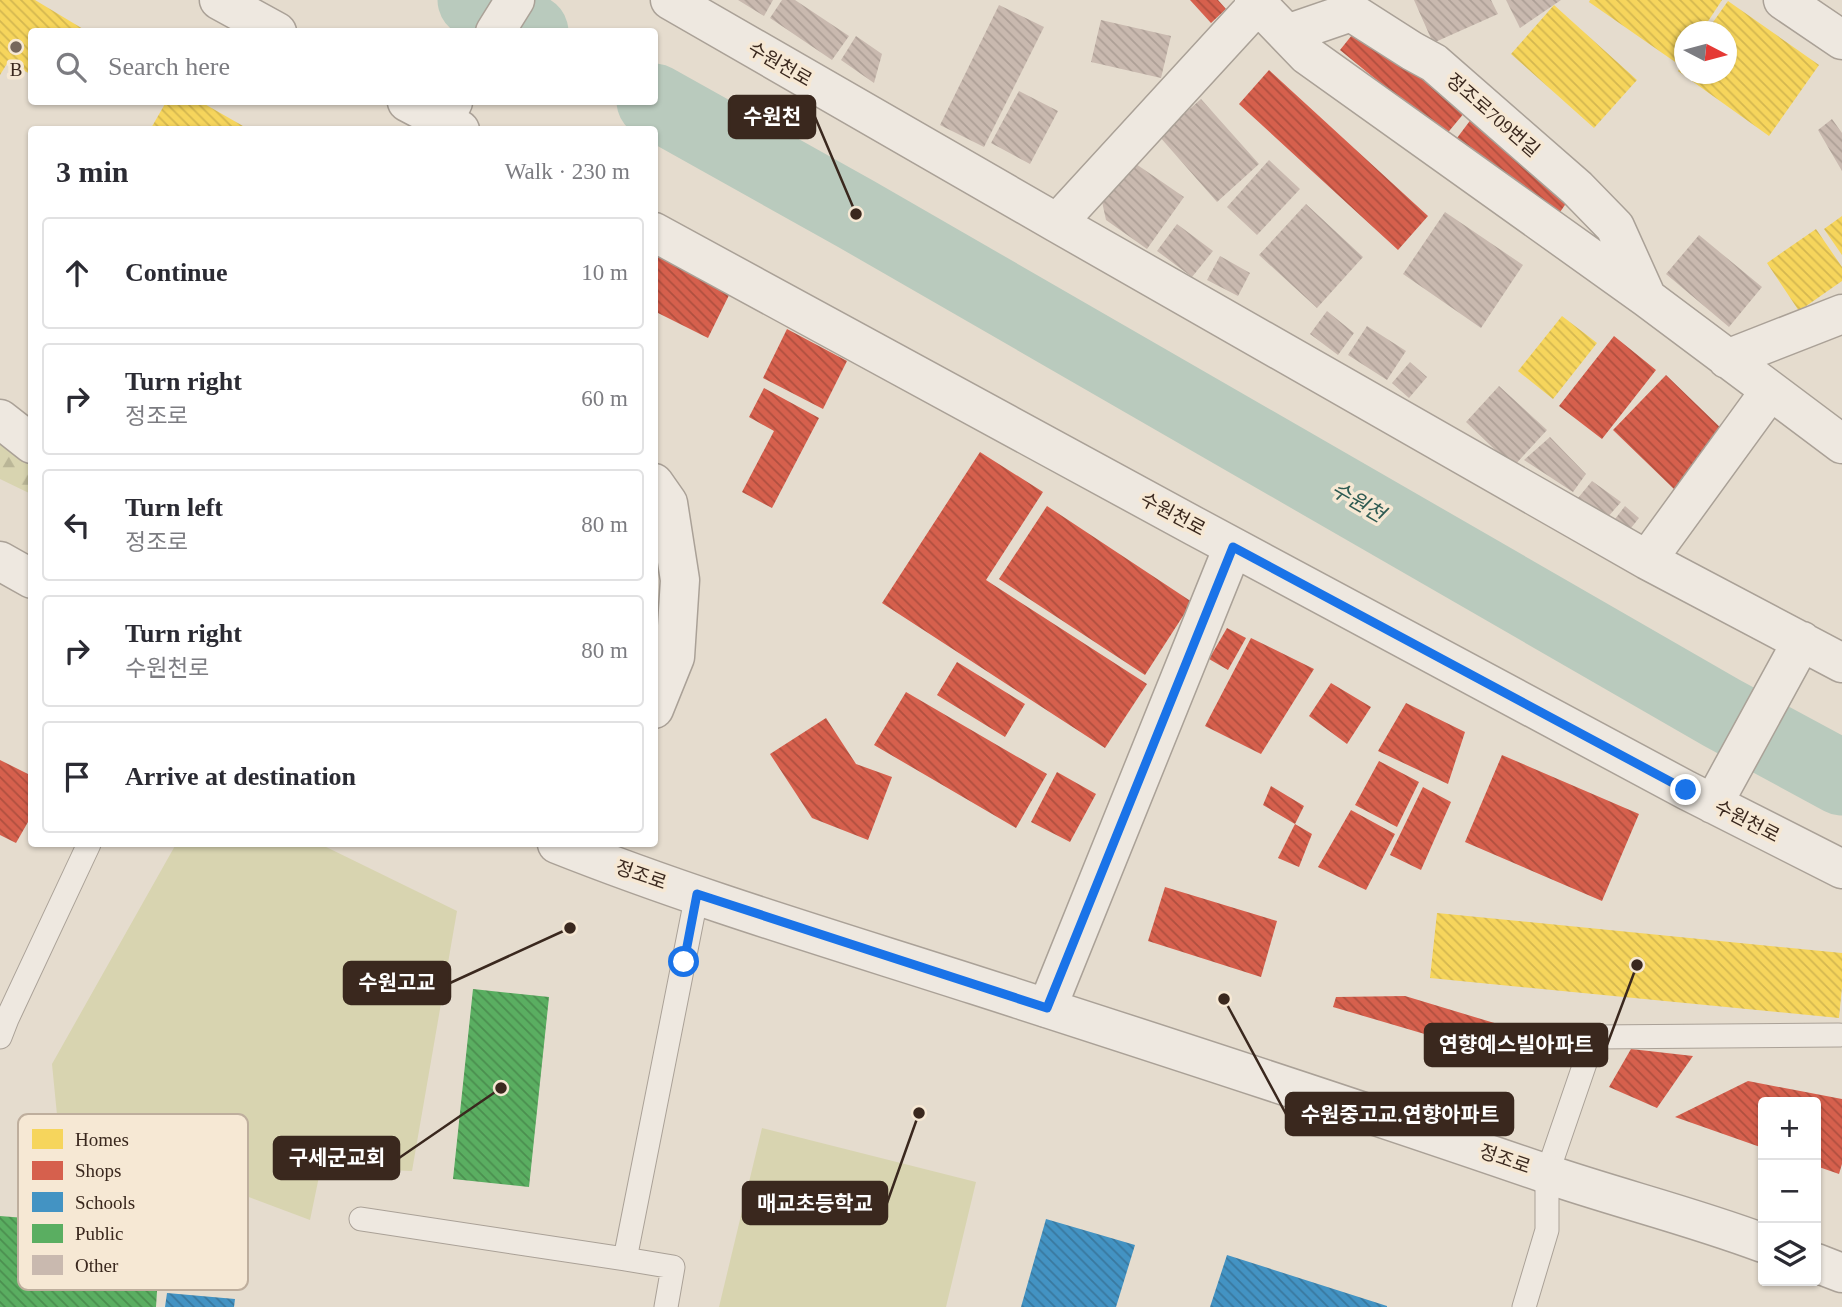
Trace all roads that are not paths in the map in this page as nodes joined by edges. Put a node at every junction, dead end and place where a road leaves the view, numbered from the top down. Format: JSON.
{"nodes":[{"id":1,"x":219,"y":0,"type":"edge"},
{"id":2,"x":515,"y":0,"type":"edge"},
{"id":3,"x":670,"y":0,"type":"edge"},
{"id":4,"x":1783,"y":0,"type":"edge"},
{"id":5,"x":1256,"y":2,"type":"edge"},
{"id":6,"x":270,"y":28,"type":"edge"},
{"id":7,"x":498,"y":28,"type":"edge"},
{"id":8,"x":1287,"y":34,"type":"junction"},
{"id":9,"x":1842,"y":40,"type":"edge"},
{"id":10,"x":414,"y":105,"type":"edge"},
{"id":11,"x":448,"y":120,"type":"edge"},
{"id":12,"x":1057,"y":223,"type":"junction"},
{"id":13,"x":658,"y":234,"type":"edge"},
{"id":14,"x":1647,"y":298,"type":"junction"},
{"id":15,"x":1842,"y":314,"type":"edge"},
{"id":16,"x":1727,"y":359,"type":"junction"},
{"id":17,"x":1770,"y":391,"type":"junction"},
{"id":18,"x":0,"y":419,"type":"edge"},
{"id":19,"x":28,"y":441,"type":"edge"},
{"id":20,"x":1842,"y":444,"type":"edge"},
{"id":21,"x":658,"y":489,"type":"edge"},
{"id":22,"x":1233,"y":547,"type":"junction"},
{"id":23,"x":1647,"y":560,"type":"junction"},
{"id":24,"x":0,"y":561,"type":"edge"},
{"id":25,"x":28,"y":577,"type":"edge"},
{"id":26,"x":1802,"y":641,"type":"junction"},
{"id":27,"x":1842,"y":663,"type":"edge"},
{"id":28,"x":658,"y":699,"type":"edge"},
{"id":29,"x":1713,"y":804,"type":"junction"},
{"id":30,"x":88,"y":847,"type":"edge"},
{"id":31,"x":575,"y":847,"type":"edge"},
{"id":32,"x":598,"y":851,"type":"edge"},
{"id":33,"x":1842,"y":869,"type":"edge"},
{"id":34,"x":697,"y":894,"type":"junction"},
{"id":35,"x":1047,"y":1008,"type":"junction"},
{"id":36,"x":1839,"y":1035,"type":"dead end"},
{"id":37,"x":0,"y":1037,"type":"edge"},
{"id":38,"x":1547,"y":1174,"type":"junction"},
{"id":39,"x":361,"y":1219,"type":"dead end"},
{"id":40,"x":1758,"y":1241,"type":"edge"},
{"id":41,"x":625,"y":1259,"type":"junction"},
{"id":42,"x":1821,"y":1265,"type":"edge"},
{"id":43,"x":1842,"y":1273,"type":"edge"},
{"id":44,"x":666,"y":1307,"type":"edge"},
{"id":45,"x":1524,"y":1307,"type":"edge"}],
"edges":[{"from":1,"to":6,"type":"street"},
{"from":2,"to":7,"type":"street"},
{"from":3,"to":12,"type":"street","name":"수원천로"},
{"from":4,"to":9,"type":"street"},
{"from":5,"to":8,"type":"street","name":"정조로709번길"},
{"from":5,"to":12,"type":"street","name":"정조로709번길"},
{"from":8,"to":14,"type":"street","name":"정조로709번길"},
{"from":8,"to":14,"type":"street","name":"정조로709번길"},
{"from":10,"to":11,"type":"street"},
{"from":12,"to":23,"type":"street","name":"수원천로"},
{"from":13,"to":22,"type":"street","name":"수원천로"},
{"from":14,"to":16,"type":"street","name":"정조로709번길"},
{"from":15,"to":16,"type":"street"},
{"from":16,"to":17,"type":"street","name":"정조로709번길"},
{"from":17,"to":20,"type":"street","name":"정조로709번길"},
{"from":17,"to":23,"type":"street"},
{"from":18,"to":19,"type":"street"},
{"from":21,"to":28,"type":"street"},
{"from":22,"to":29,"type":"street","name":"수원천로"},
{"from":22,"to":35,"type":"street"},
{"from":23,"to":26,"type":"street","name":"수원천로"},
{"from":24,"to":25,"type":"street"},
{"from":26,"to":27,"type":"street","name":"수원천로"},
{"from":26,"to":29,"type":"street"},
{"from":29,"to":33,"type":"street","name":"수원천로"},
{"from":30,"to":37,"type":"lane"},
{"from":31,"to":32,"type":"street","name":"정조로"},
{"from":32,"to":34,"type":"street","name":"정조로"},
{"from":34,"to":35,"type":"street","name":"정조로"},
{"from":34,"to":41,"type":"lane"},
{"from":35,"to":38,"type":"street","name":"정조로"},
{"from":36,"to":38,"type":"lane"},
{"from":38,"to":40,"type":"street","name":"정조로"},
{"from":38,"to":45,"type":"lane"},
{"from":39,"to":41,"type":"lane"},
{"from":41,"to":44,"type":"lane"},
{"from":42,"to":43,"type":"street"}]}
